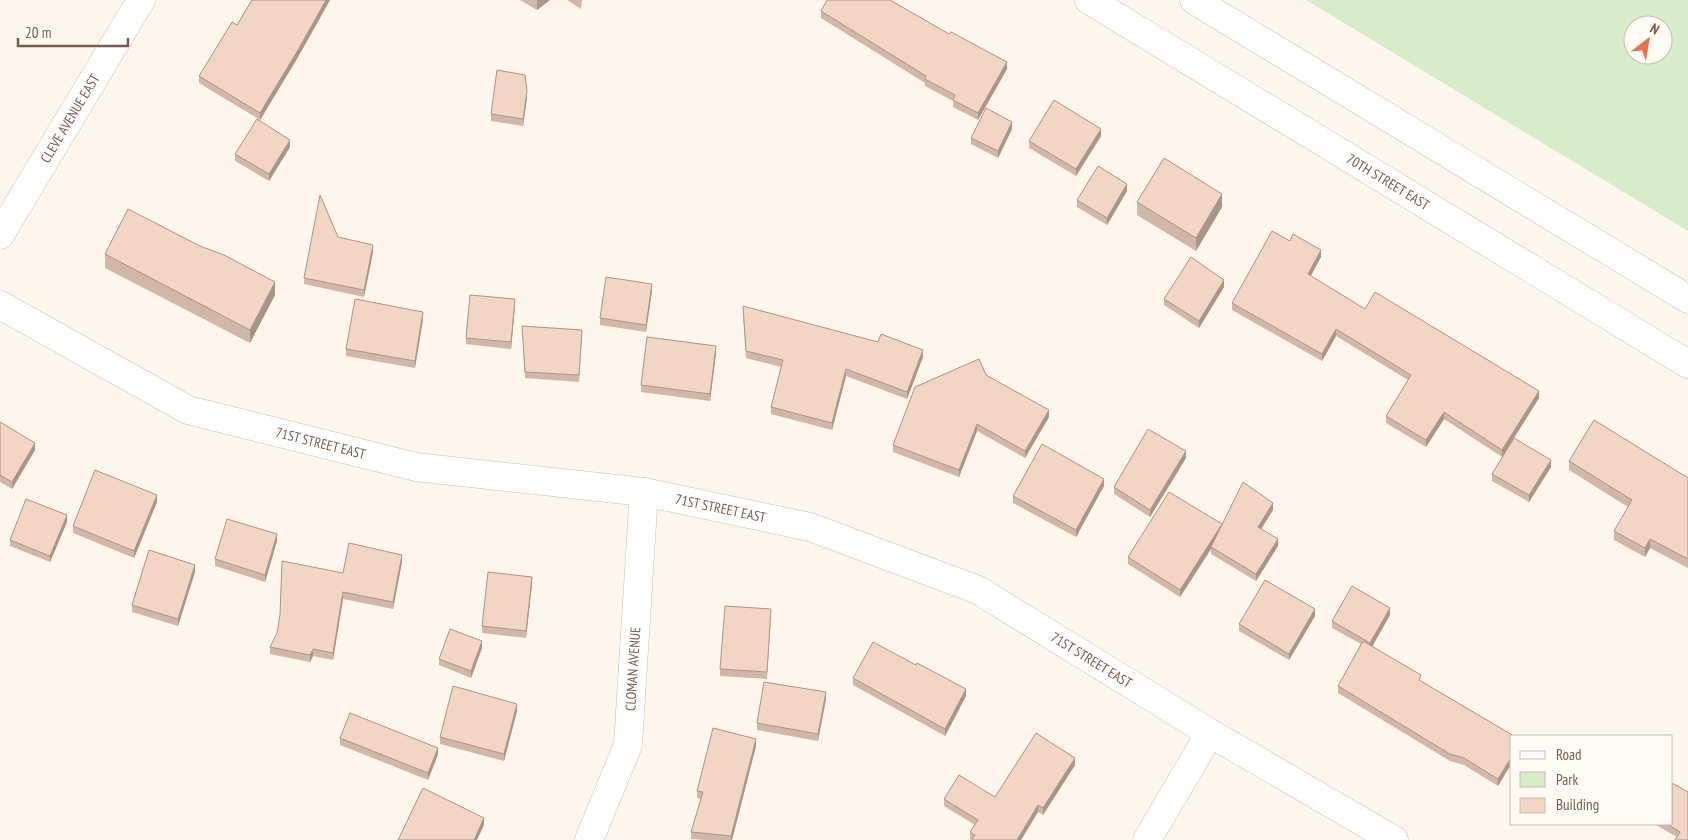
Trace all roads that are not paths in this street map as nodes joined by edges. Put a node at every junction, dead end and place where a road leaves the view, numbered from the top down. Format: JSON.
{"nodes":[{"id":1,"x":141,"y":0,"type":"edge"},
{"id":2,"x":1089,"y":0,"type":"edge"},
{"id":3,"x":1194,"y":0,"type":"edge"},
{"id":4,"x":0,"y":236,"type":"edge"},
{"id":5,"x":1688,"y":299,"type":"edge"},
{"id":6,"x":0,"y":305,"type":"edge"},
{"id":7,"x":1688,"y":364,"type":"edge"},
{"id":8,"x":644,"y":492,"type":"junction"},
{"id":9,"x":1210,"y":732,"type":"junction"},
{"id":10,"x":589,"y":840,"type":"edge"},
{"id":11,"x":1147,"y":840,"type":"edge"},
{"id":12,"x":1394,"y":840,"type":"edge"}],
"edges":[{"from":1,"to":4,"type":"street","name":"CLEVE AVENUE EAST"},
{"from":2,"to":7,"type":"street","name":"70TH STREET EAST"},
{"from":3,"to":5,"type":"street"},
{"from":6,"to":8,"type":"street","name":"71ST STREET EAST"},
{"from":8,"to":9,"type":"street","name":"71ST STREET EAST"},
{"from":8,"to":10,"type":"street","name":"CLOMAN AVENUE"},
{"from":9,"to":11,"type":"street"},
{"from":9,"to":12,"type":"street","name":"71ST STREET EAST"}]}
